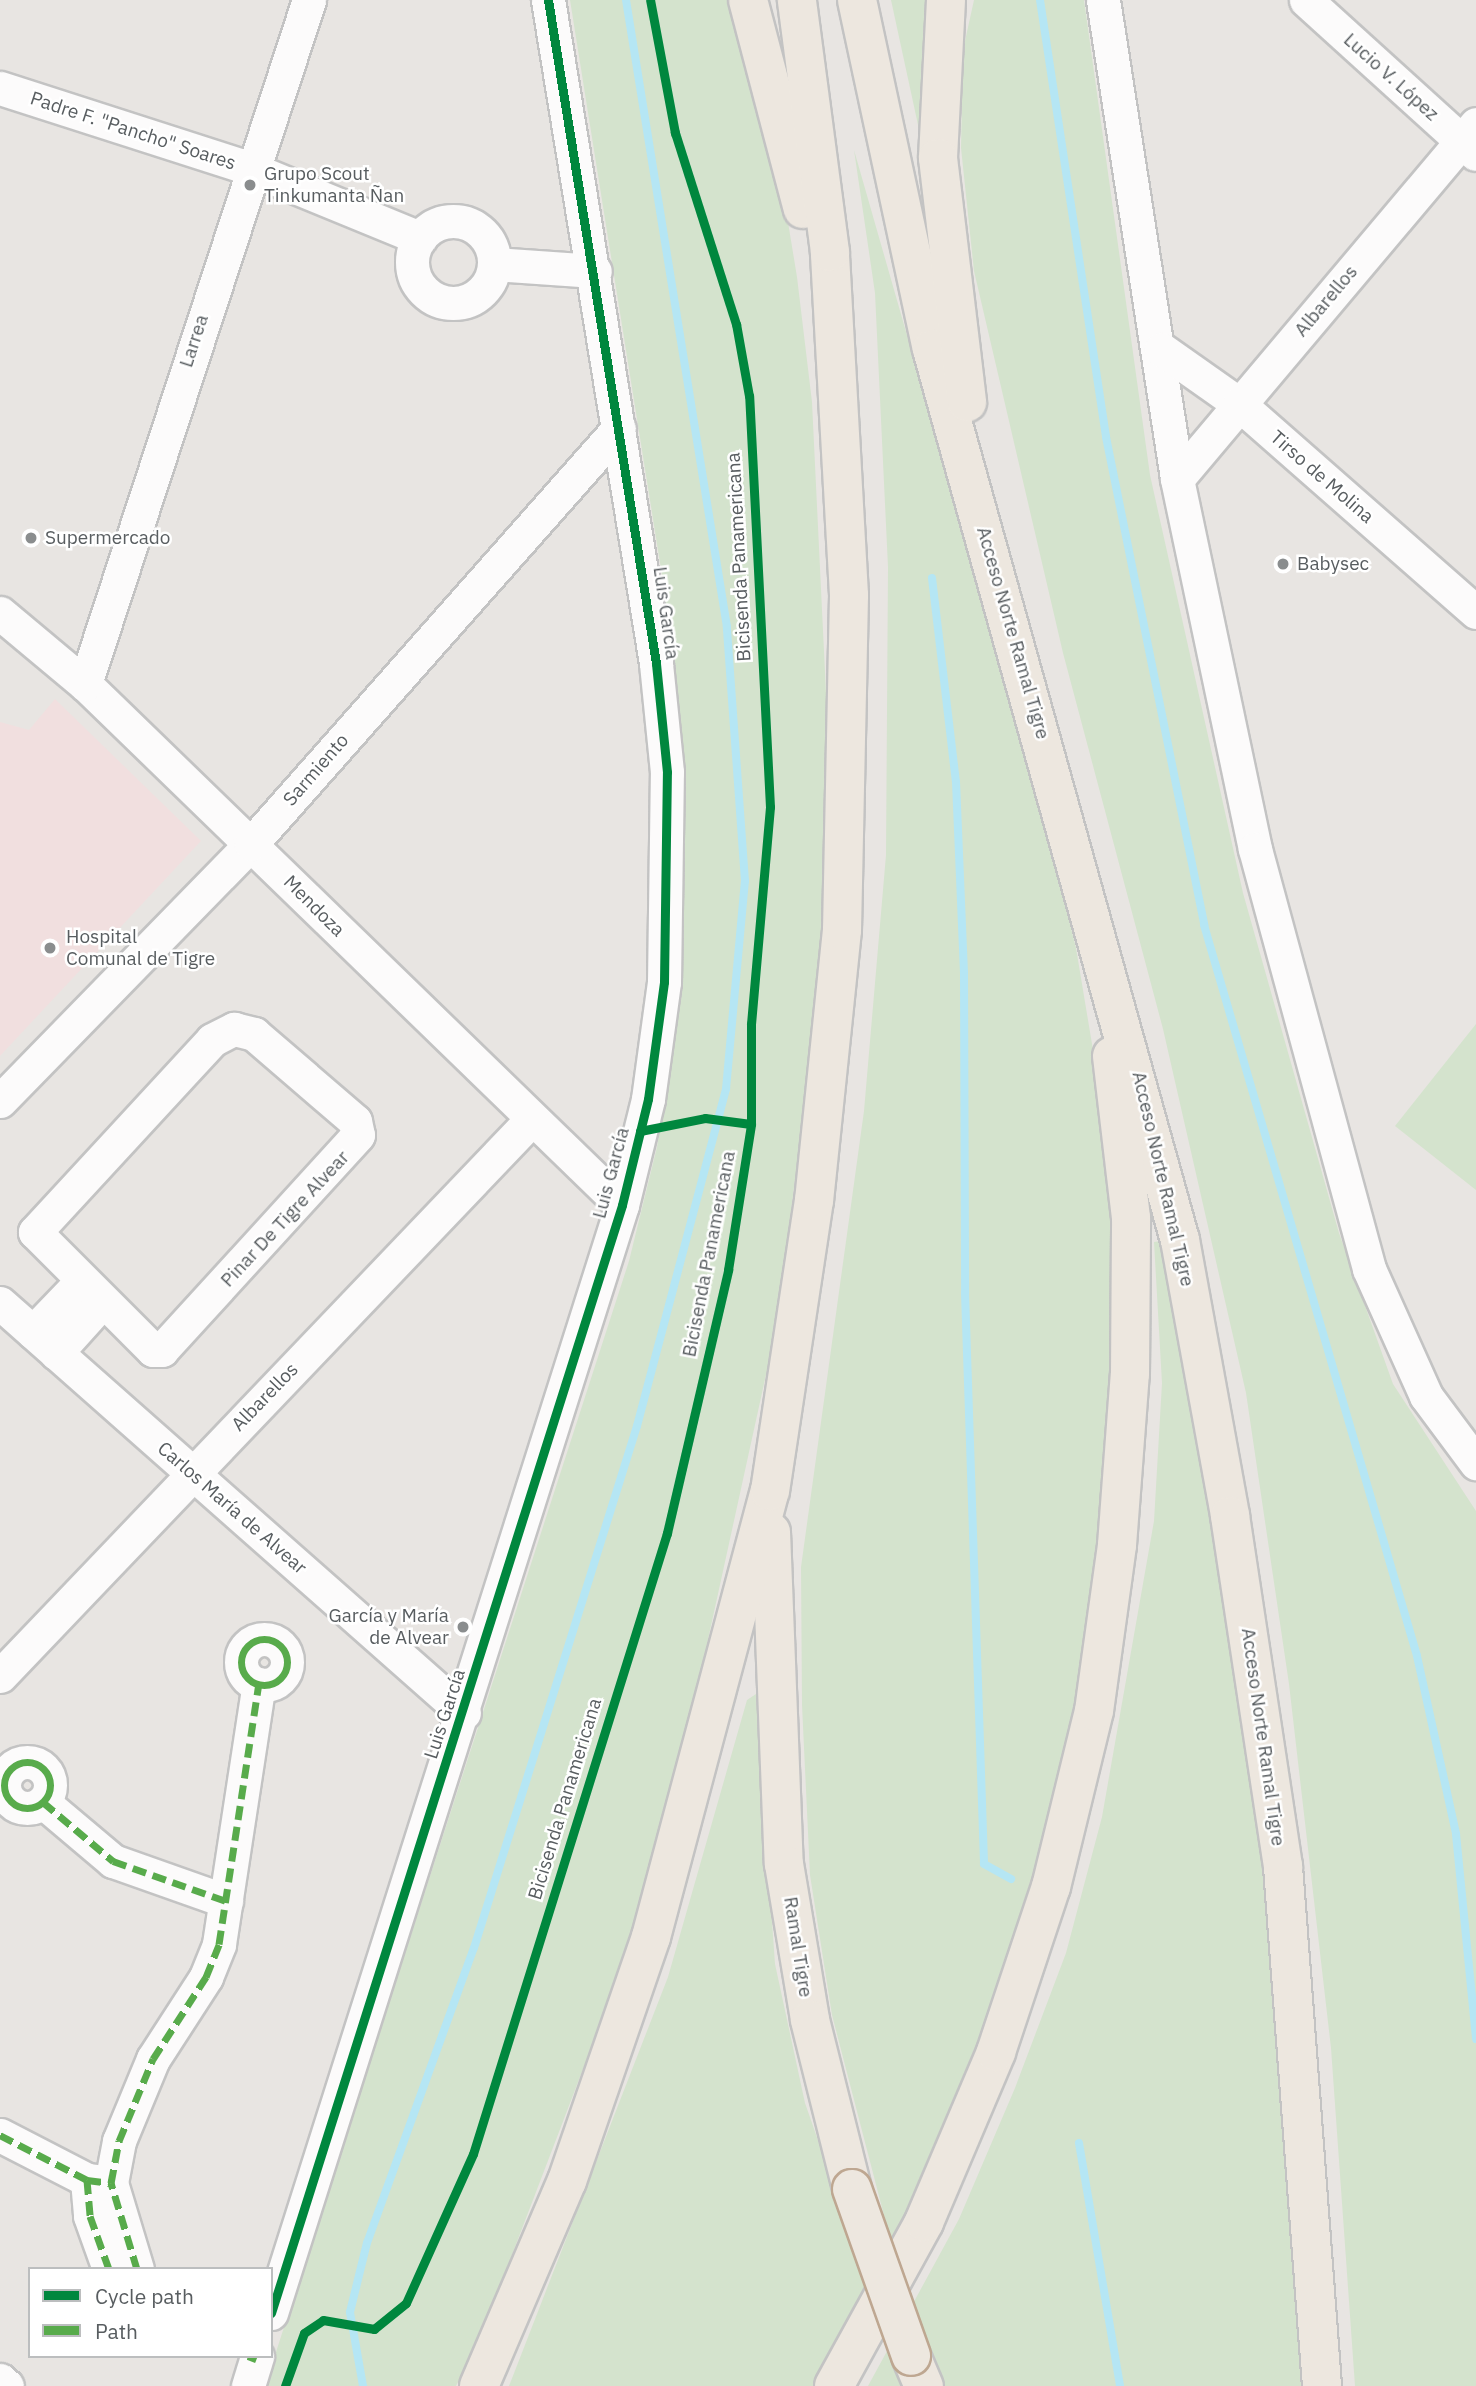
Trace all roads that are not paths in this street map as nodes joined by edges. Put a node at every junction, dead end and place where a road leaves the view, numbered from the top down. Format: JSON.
{"nodes":[{"id":1,"x":309,"y":0,"type":"edge"},
{"id":2,"x":548,"y":0,"type":"edge"},
{"id":3,"x":748,"y":0,"type":"edge"},
{"id":4,"x":797,"y":0,"type":"edge"},
{"id":5,"x":857,"y":0,"type":"edge"},
{"id":6,"x":946,"y":0,"type":"edge"},
{"id":7,"x":1103,"y":0,"type":"edge"},
{"id":8,"x":1306,"y":0,"type":"edge"},
{"id":9,"x":0,"y":88,"type":"edge"},
{"id":10,"x":1471,"y":140,"type":"edge"},
{"id":11,"x":249,"y":168,"type":"junction"},
{"id":12,"x":420,"y":239,"type":"junction"},
{"id":13,"x":494,"y":264,"type":"junction"},
{"id":14,"x":595,"y":271,"type":"junction"},
{"id":15,"x":1161,"y":349,"type":"junction"},
{"id":16,"x":838,"y":368,"type":"junction"},
{"id":17,"x":1239,"y":404,"type":"junction"},
{"id":18,"x":619,"y":428,"type":"junction"},
{"id":19,"x":1177,"y":479,"type":"junction"},
{"id":20,"x":979,"y":515,"type":"junction"},
{"id":21,"x":1476,"y":612,"type":"edge"},
{"id":22,"x":0,"y":613,"type":"edge"},
{"id":23,"x":85,"y":684,"type":"junction"},
{"id":24,"x":1065,"y":810,"type":"junction"},
{"id":25,"x":251,"y":844,"type":"junction"},
{"id":26,"x":0,"y":1101,"type":"edge"},
{"id":27,"x":531,"y":1120,"type":"junction"},
{"id":28,"x":622,"y":1205,"type":"junction"},
{"id":29,"x":91,"y":1292,"type":"junction"},
{"id":30,"x":0,"y":1303,"type":"edge"},
{"id":31,"x":45,"y":1343,"type":"junction"},
{"id":32,"x":1476,"y":1463,"type":"edge"},
{"id":33,"x":192,"y":1472,"type":"junction"},
{"id":34,"x":770,"y":1491,"type":"junction"},
{"id":35,"x":0,"y":1675,"type":"edge"},
{"id":36,"x":259,"y":1684,"type":"dead end"},
{"id":37,"x":464,"y":1713,"type":"junction"},
{"id":38,"x":43,"y":1802,"type":"dead end"},
{"id":39,"x":226,"y":1901,"type":"junction"},
{"id":40,"x":0,"y":2135,"type":"edge"},
{"id":41,"x":99,"y":2181,"type":"junction"},
{"id":42,"x":107,"y":2267,"type":"edge"},
{"id":43,"x":137,"y":2267,"type":"edge"},
{"id":44,"x":273,"y":2307,"type":"edge"},
{"id":45,"x":917,"y":2371,"type":"edge"},
{"id":46,"x":479,"y":2386,"type":"edge"},
{"id":47,"x":834,"y":2386,"type":"edge"},
{"id":48,"x":1322,"y":2386,"type":"edge"}],
"edges":[{"from":1,"to":11,"type":"street","name":"Larrea"},
{"from":2,"to":14,"type":"street","name":"Luis García"},
{"from":3,"to":16,"type":"highway"},
{"from":4,"to":16,"type":"highway"},
{"from":5,"to":20,"type":"highway","name":"Acceso Norte Ramal Tigre"},
{"from":6,"to":20,"type":"highway"},
{"from":7,"to":15,"type":"street"},
{"from":8,"to":10,"type":"street","name":"Lucio V. López"},
{"from":9,"to":11,"type":"street","name":"Padre F. \"Pancho\" Soares"},
{"from":10,"to":17,"type":"street","name":"Albarellos"},
{"from":11,"to":12,"type":"street","name":"Padre F. \"Pancho\" Soares"},
{"from":11,"to":23,"type":"street","name":"Larrea"},
{"from":12,"to":13,"type":"street"},
{"from":12,"to":13,"type":"street"},
{"from":13,"to":14,"type":"street"},
{"from":14,"to":18,"type":"street","name":"Luis García"},
{"from":15,"to":17,"type":"street","name":"Tirso de Molina"},
{"from":15,"to":19,"type":"street"},
{"from":16,"to":34,"type":"highway"},
{"from":17,"to":19,"type":"street","name":"Albarellos"},
{"from":17,"to":21,"type":"street","name":"Tirso de Molina"},
{"from":18,"to":25,"type":"street","name":"Sarmiento"},
{"from":18,"to":28,"type":"street","name":"Luis García"},
{"from":19,"to":32,"type":"street"},
{"from":20,"to":24,"type":"highway","name":"Acceso Norte Ramal Tigre"},
{"from":22,"to":23,"type":"street","name":"Mendoza"},
{"from":23,"to":25,"type":"street","name":"Mendoza"},
{"from":24,"to":47,"type":"highway"},
{"from":24,"to":48,"type":"highway","name":"Acceso Norte Ramal Tigre"},
{"from":25,"to":26,"type":"street","name":"Sarmiento"},
{"from":25,"to":27,"type":"street","name":"Mendoza"},
{"from":27,"to":28,"type":"street","name":"Mendoza"},
{"from":27,"to":33,"type":"street","name":"Albarellos"},
{"from":28,"to":37,"type":"street","name":"Luis García"},
{"from":29,"to":29,"type":"street","name":"Pinar De Tigre Alvear"},
{"from":29,"to":31,"type":"street"},
{"from":30,"to":31,"type":"street","name":"Carlos María de Alvear"},
{"from":31,"to":33,"type":"street","name":"Carlos María de Alvear"},
{"from":33,"to":35,"type":"street","name":"Albarellos"},
{"from":33,"to":37,"type":"street","name":"Carlos María de Alvear"},
{"from":34,"to":45,"type":"highway","name":"Ramal Tigre","bridge":true},
{"from":34,"to":46,"type":"highway"},
{"from":36,"to":39,"type":"street"},
{"from":37,"to":44,"type":"street","name":"Luis García"},
{"from":38,"to":39,"type":"street"},
{"from":39,"to":41,"type":"street"},
{"from":40,"to":41,"type":"street"},
{"from":41,"to":42,"type":"street"},
{"from":41,"to":43,"type":"street"}]}
